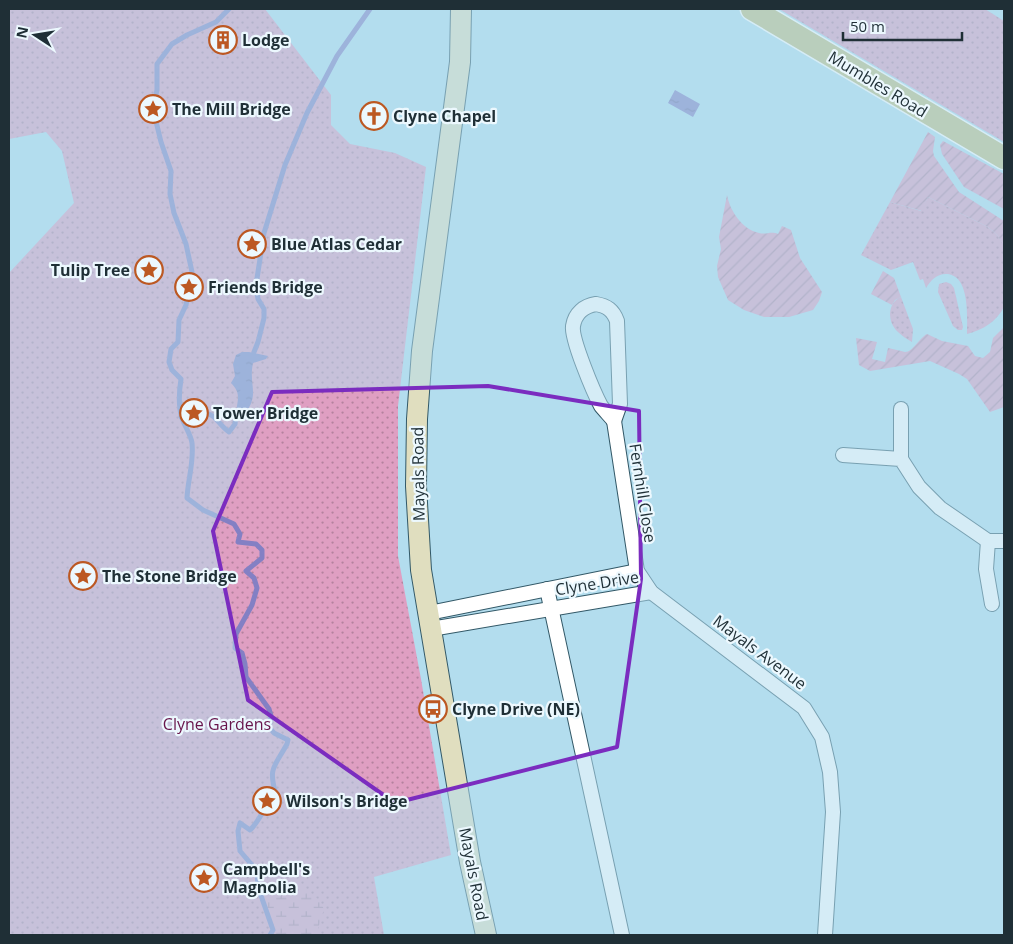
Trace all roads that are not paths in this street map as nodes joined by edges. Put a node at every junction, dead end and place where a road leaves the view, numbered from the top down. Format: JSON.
{"nodes":[{"id":1,"x":461,"y":9,"type":"edge"},
{"id":2,"x":752,"y":9,"type":"edge"},
{"id":3,"x":1004,"y":158,"type":"edge"},
{"id":4,"x":902,"y":410,"type":"dead end"},
{"id":5,"x":614,"y":421,"type":"junction"},
{"id":6,"x":843,"y":455,"type":"dead end"},
{"id":7,"x":901,"y":459,"type":"junction"},
{"id":8,"x":988,"y":541,"type":"junction"},
{"id":9,"x":1004,"y":541,"type":"edge"},
{"id":10,"x":637,"y":570,"type":"junction"},
{"id":11,"x":547,"y":589,"type":"junction"},
{"id":12,"x":651,"y":592,"type":"junction"},
{"id":13,"x":992,"y":604,"type":"dead end"},
{"id":14,"x":552,"y":609,"type":"junction"},
{"id":15,"x":430,"y":621,"type":"junction"},
{"id":16,"x":486,"y":935,"type":"edge"},
{"id":17,"x":622,"y":935,"type":"edge"},
{"id":18,"x":826,"y":935,"type":"edge"}],
"edges":[{"from":1,"to":15,"type":"main road","name":"Mayals Road"},
{"from":2,"to":3,"type":"main road","name":"Mumbles Road"},
{"from":4,"to":7,"type":"street"},
{"from":5,"to":5,"type":"street","name":"Fernhill Close"},
{"from":5,"to":10,"type":"street","name":"Fernhill Close"},
{"from":6,"to":7,"type":"street"},
{"from":7,"to":8,"type":"street"},
{"from":8,"to":9,"type":"street"},
{"from":8,"to":13,"type":"street"},
{"from":10,"to":11,"type":"street","name":"Clyne Drive"},
{"from":10,"to":12,"type":"street","name":"Clyne Drive"},
{"from":11,"to":14,"type":"street"},
{"from":11,"to":15,"type":"street","name":"Clyne Drive"},
{"from":12,"to":14,"type":"street","name":"Clyne Drive"},
{"from":12,"to":18,"type":"street","name":"Mayals Avenue"},
{"from":14,"to":15,"type":"street","name":"Clyne Drive"},
{"from":14,"to":17,"type":"street"},
{"from":15,"to":16,"type":"main road","name":"Mayals Road"}]}
